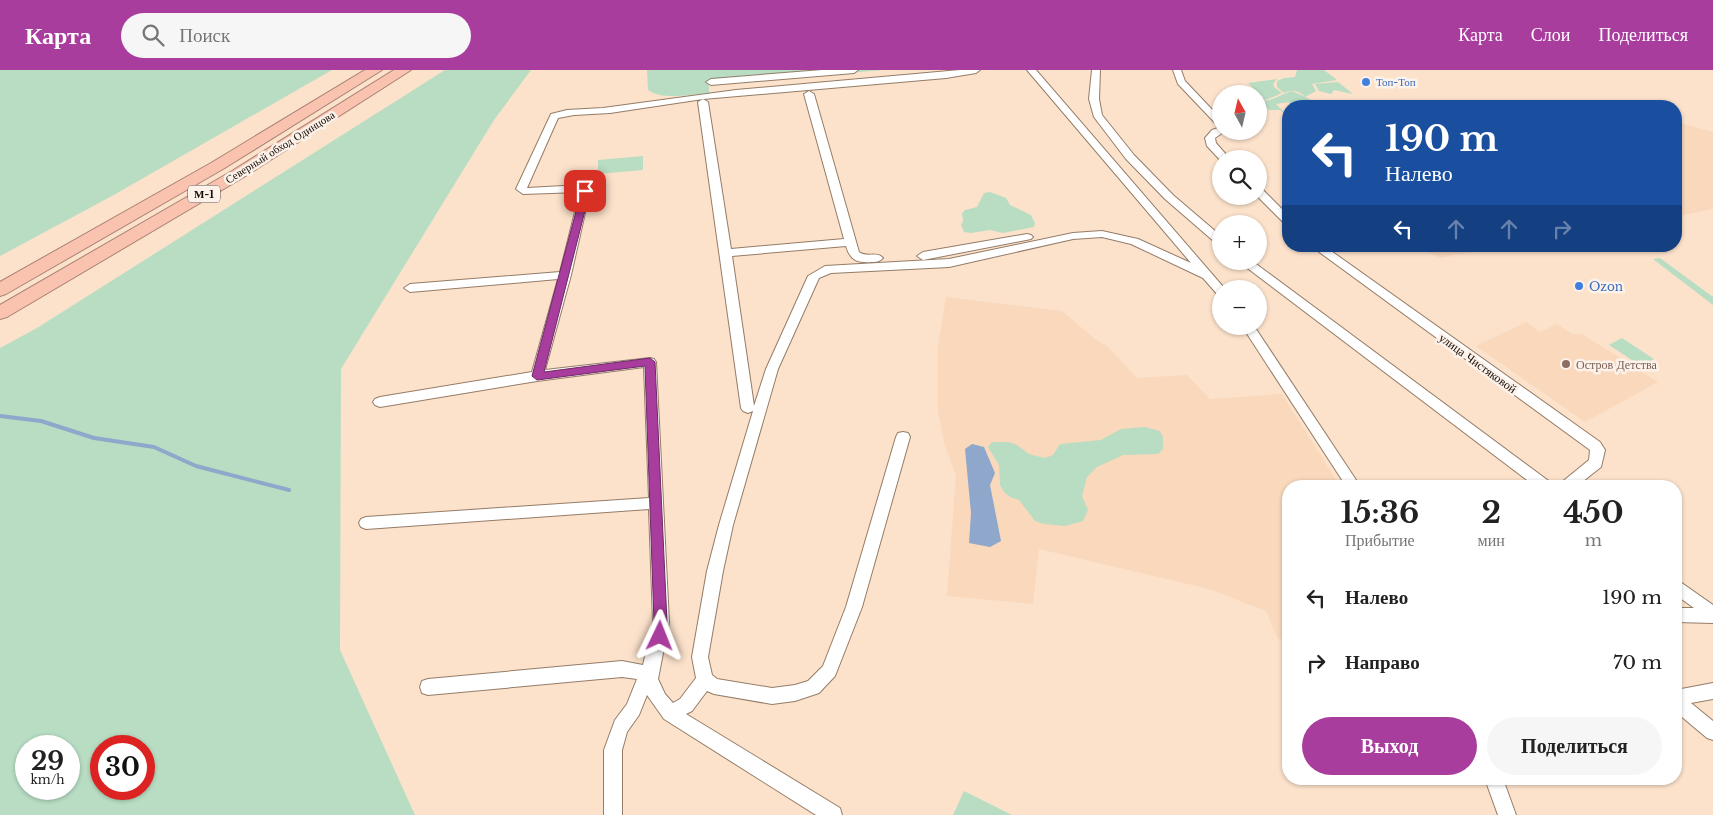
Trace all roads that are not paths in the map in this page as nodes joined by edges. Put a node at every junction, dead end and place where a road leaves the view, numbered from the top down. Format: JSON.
{"nodes":[{"id":1,"x":375,"y":70,"type":"edge"},
{"id":2,"x":404,"y":70,"type":"edge"},
{"id":3,"x":854,"y":70,"type":"edge"},
{"id":4,"x":976,"y":70,"type":"edge"},
{"id":5,"x":1031,"y":70,"type":"edge"},
{"id":6,"x":1096,"y":70,"type":"edge"},
{"id":7,"x":1177,"y":70,"type":"edge"},
{"id":8,"x":711,"y":82,"type":"dead end"},
{"id":9,"x":809,"y":94,"type":"dead end"},
{"id":10,"x":703,"y":102,"type":"dead end"},
{"id":11,"x":1212,"y":114,"type":"edge"},
{"id":12,"x":1212,"y":136,"type":"edge"},
{"id":13,"x":1217,"y":150,"type":"edge"},
{"id":14,"x":1267,"y":200,"type":"edge"},
{"id":15,"x":1282,"y":215,"type":"edge"},
{"id":16,"x":1212,"y":234,"type":"edge"},
{"id":17,"x":851,"y":242,"type":"junction"},
{"id":18,"x":1324,"y":252,"type":"edge"},
{"id":19,"x":726,"y":254,"type":"junction"},
{"id":20,"x":1192,"y":258,"type":"junction"},
{"id":21,"x":1256,"y":270,"type":"edge"},
{"id":22,"x":565,"y":275,"type":"junction"},
{"id":23,"x":1206,"y":275,"type":"junction"},
{"id":24,"x":1212,"y":281,"type":"edge"},
{"id":25,"x":410,"y":288,"type":"dead end"},
{"id":26,"x":0,"y":290,"type":"edge"},
{"id":27,"x":0,"y":313,"type":"edge"},
{"id":28,"x":1254,"y":335,"type":"edge"},
{"id":29,"x":537,"y":376,"type":"junction"},
{"id":30,"x":380,"y":402,"type":"dead end"},
{"id":31,"x":748,"y":408,"type":"dead end"},
{"id":32,"x":903,"y":437,"type":"dead end"},
{"id":33,"x":1349,"y":480,"type":"edge"},
{"id":34,"x":1537,"y":480,"type":"edge"},
{"id":35,"x":1575,"y":480,"type":"edge"},
{"id":36,"x":656,"y":502,"type":"junction"},
{"id":37,"x":366,"y":523,"type":"dead end"},
{"id":38,"x":1682,"y":591,"type":"edge"},
{"id":39,"x":1713,"y":615,"type":"edge"},
{"id":40,"x":1682,"y":616,"type":"edge"},
{"id":41,"x":648,"y":674,"type":"junction"},
{"id":42,"x":705,"y":680,"type":"junction"},
{"id":43,"x":428,"y":687,"type":"dead end"},
{"id":44,"x":1713,"y":691,"type":"edge"},
{"id":45,"x":1682,"y":699,"type":"edge"},
{"id":46,"x":1682,"y":705,"type":"edge"},
{"id":47,"x":670,"y":713,"type":"junction"},
{"id":48,"x":1713,"y":732,"type":"edge"},
{"id":49,"x":1496,"y":785,"type":"edge"},
{"id":50,"x":613,"y":815,"type":"edge"},
{"id":51,"x":833,"y":815,"type":"edge"},
{"id":52,"x":1507,"y":815,"type":"edge"}],
"edges":[{"from":1,"to":26,"type":"highway","name":"Северный обход Одинцова","number":"М-1"},
{"from":2,"to":27,"type":"highway","name":"Северный обход Одинцова","number":"М-1"},
{"from":3,"to":8,"type":"street"},
{"from":4,"to":22,"type":"street"},
{"from":5,"to":20,"type":"street"},
{"from":6,"to":16,"type":"street"},
{"from":7,"to":11,"type":"street"},
{"from":9,"to":17,"type":"street"},
{"from":10,"to":19,"type":"street"},
{"from":12,"to":13,"type":"street"},
{"from":14,"to":15,"type":"street"},
{"from":17,"to":19,"type":"street"},
{"from":17,"to":20,"type":"street"},
{"from":18,"to":35,"type":"street","name":"улица Чистяковой"},
{"from":19,"to":31,"type":"street"},
{"from":20,"to":23,"type":"street"},
{"from":21,"to":34,"type":"street"},
{"from":22,"to":25,"type":"street"},
{"from":22,"to":29,"type":"street"},
{"from":23,"to":24,"type":"street"},
{"from":23,"to":42,"type":"street"},
{"from":28,"to":33,"type":"street"},
{"from":29,"to":30,"type":"street"},
{"from":29,"to":36,"type":"street"},
{"from":32,"to":42,"type":"street"},
{"from":36,"to":37,"type":"street"},
{"from":36,"to":41,"type":"street"},
{"from":38,"to":39,"type":"street"},
{"from":39,"to":40,"type":"street"},
{"from":41,"to":43,"type":"street"},
{"from":41,"to":47,"type":"street"},
{"from":41,"to":50,"type":"street"},
{"from":42,"to":47,"type":"street"},
{"from":44,"to":45,"type":"street"},
{"from":46,"to":48,"type":"street"},
{"from":47,"to":51,"type":"street"},
{"from":49,"to":52,"type":"street"}]}
